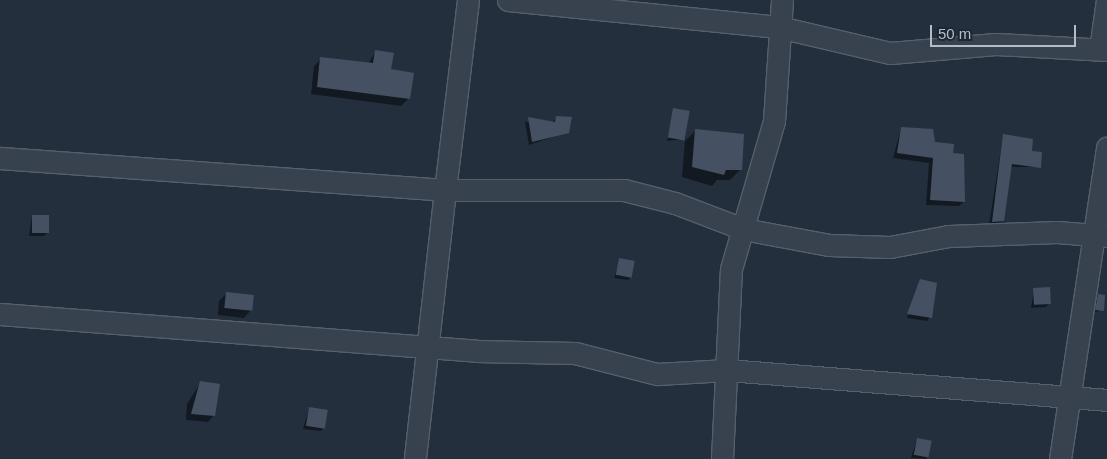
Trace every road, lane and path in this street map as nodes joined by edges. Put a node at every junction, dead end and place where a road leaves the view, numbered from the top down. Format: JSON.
{"nodes":[{"id":1,"x":468,"y":0,"type":"edge"},
{"id":2,"x":508,"y":0,"type":"edge"},
{"id":3,"x":782,"y":0,"type":"edge"},
{"id":4,"x":1107,"y":0,"type":"edge"},
{"id":5,"x":779,"y":27,"type":"junction"},
{"id":6,"x":1103,"y":49,"type":"edge"},
{"id":7,"x":1107,"y":148,"type":"edge"},
{"id":8,"x":0,"y":158,"type":"edge"},
{"id":9,"x":445,"y":190,"type":"junction"},
{"id":10,"x":743,"y":229,"type":"junction"},
{"id":11,"x":1099,"y":235,"type":"edge"},
{"id":12,"x":0,"y":314,"type":"edge"},
{"id":13,"x":427,"y":347,"type":"junction"},
{"id":14,"x":726,"y":370,"type":"junction"},
{"id":15,"x":1067,"y":397,"type":"junction"},
{"id":16,"x":1107,"y":400,"type":"edge"},
{"id":17,"x":415,"y":459,"type":"edge"},
{"id":18,"x":722,"y":459,"type":"edge"},
{"id":19,"x":1060,"y":459,"type":"edge"}],
"edges":[{"from":1,"to":9,"type":"street"},
{"from":2,"to":5,"type":"street"},
{"from":3,"to":5,"type":"street"},
{"from":4,"to":6,"type":"street"},
{"from":5,"to":6,"type":"street"},
{"from":5,"to":10,"type":"street"},
{"from":7,"to":11,"type":"street"},
{"from":8,"to":9,"type":"street"},
{"from":9,"to":10,"type":"street"},
{"from":9,"to":13,"type":"street"},
{"from":10,"to":11,"type":"street"},
{"from":10,"to":14,"type":"street"},
{"from":11,"to":15,"type":"street"},
{"from":12,"to":13,"type":"street"},
{"from":13,"to":14,"type":"street"},
{"from":13,"to":17,"type":"street"},
{"from":14,"to":15,"type":"street"},
{"from":14,"to":18,"type":"street"},
{"from":15,"to":16,"type":"street"},
{"from":15,"to":19,"type":"street"}]}
